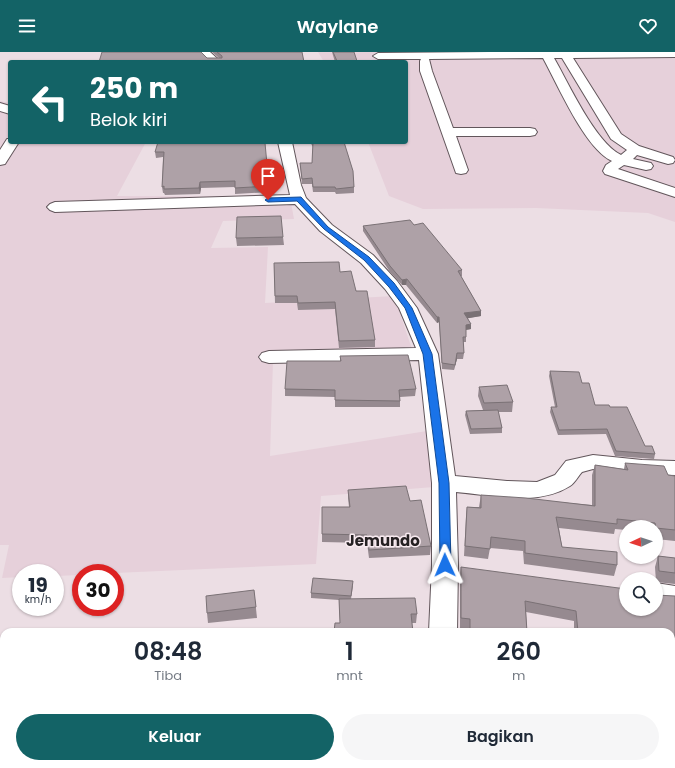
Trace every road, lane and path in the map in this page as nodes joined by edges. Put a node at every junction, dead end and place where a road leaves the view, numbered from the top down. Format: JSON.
{"nodes":[{"id":1,"x":203,"y":52,"type":"edge"},
{"id":2,"x":675,"y":54,"type":"edge"},
{"id":3,"x":547,"y":55,"type":"edge"},
{"id":4,"x":566,"y":55,"type":"edge"},
{"id":5,"x":213,"y":60,"type":"edge"},
{"id":6,"x":425,"y":60,"type":"junction"},
{"id":7,"x":675,"y":61,"type":"edge"},
{"id":8,"x":448,"y":132,"type":"junction"},
{"id":9,"x":530,"y":132,"type":"dead end"},
{"id":10,"x":11,"y":144,"type":"edge"},
{"id":11,"x":285,"y":144,"type":"edge"},
{"id":12,"x":636,"y":150,"type":"junction"},
{"id":13,"x":623,"y":159,"type":"junction"},
{"id":14,"x":668,"y":160,"type":"dead end"},
{"id":15,"x":0,"y":161,"type":"edge"},
{"id":16,"x":646,"y":166,"type":"dead end"},
{"id":17,"x":461,"y":170,"type":"dead end"},
{"id":18,"x":675,"y":193,"type":"edge"},
{"id":19,"x":299,"y":199,"type":"junction"},
{"id":20,"x":56,"y":207,"type":"dead end"},
{"id":21,"x":428,"y":354,"type":"junction"},
{"id":22,"x":269,"y":357,"type":"dead end"},
{"id":23,"x":675,"y":468,"type":"edge"},
{"id":24,"x":444,"y":483,"type":"junction"},
{"id":25,"x":663,"y":594,"type":"edge"},
{"id":26,"x":675,"y":596,"type":"edge"},
{"id":27,"x":444,"y":628,"type":"edge"}],
"edges":[{"from":1,"to":5,"type":"street"},
{"from":2,"to":4,"type":"street"},
{"from":3,"to":4,"type":"street"},
{"from":3,"to":6,"type":"street"},
{"from":3,"to":6,"type":"street"},
{"from":3,"to":13,"type":"street"},
{"from":4,"to":7,"type":"street"},
{"from":4,"to":12,"type":"street"},
{"from":6,"to":8,"type":"street"},
{"from":8,"to":9,"type":"street"},
{"from":8,"to":17,"type":"street"},
{"from":10,"to":15,"type":"street"},
{"from":11,"to":19,"type":"street"},
{"from":12,"to":13,"type":"street"},
{"from":12,"to":14,"type":"street"},
{"from":13,"to":16,"type":"street"},
{"from":13,"to":18,"type":"street"},
{"from":19,"to":20,"type":"street"},
{"from":19,"to":21,"type":"street"},
{"from":21,"to":22,"type":"street"},
{"from":21,"to":24,"type":"street"},
{"from":23,"to":24,"type":"street"},
{"from":24,"to":27,"type":"street"},
{"from":25,"to":26,"type":"street"}]}
